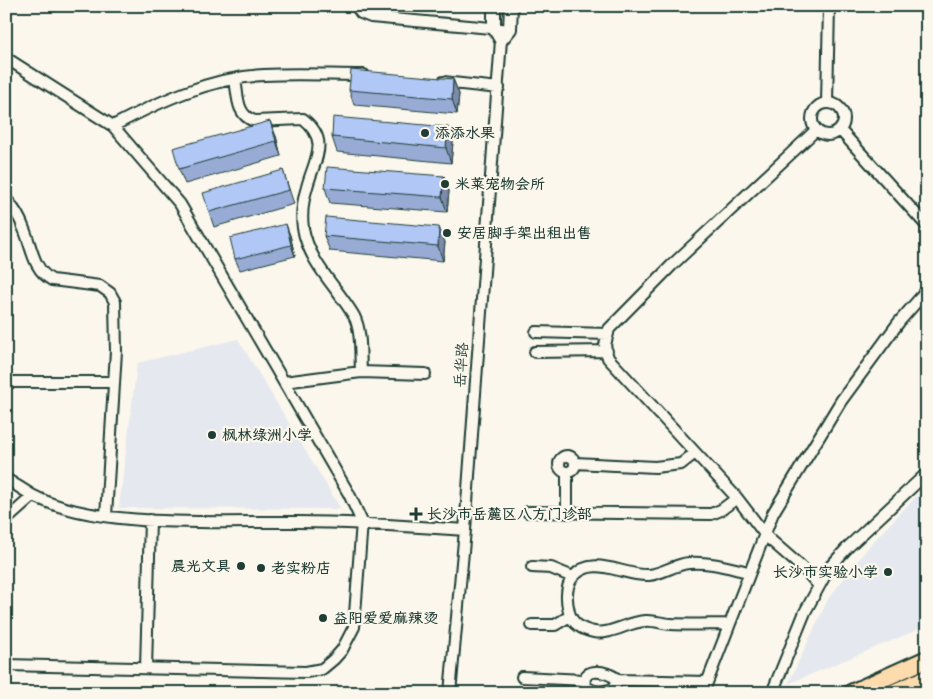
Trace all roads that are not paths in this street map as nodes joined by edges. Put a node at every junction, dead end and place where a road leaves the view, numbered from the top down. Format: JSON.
{"nodes":[{"id":1,"x":356,"y":6,"type":"edge"},
{"id":2,"x":494,"y":6,"type":"edge"},
{"id":3,"x":511,"y":6,"type":"edge"},
{"id":4,"x":829,"y":6,"type":"edge"},
{"id":5,"x":494,"y":28,"type":"junction"},
{"id":6,"x":510,"y":29,"type":"junction"},
{"id":7,"x":501,"y":40,"type":"junction"},
{"id":8,"x":6,"y":58,"type":"edge"},
{"id":9,"x":372,"y":75,"type":"edge"},
{"id":10,"x":236,"y":79,"type":"junction"},
{"id":11,"x":430,"y":80,"type":"edge"},
{"id":12,"x":499,"y":88,"type":"junction"},
{"id":13,"x":827,"y":102,"type":"junction"},
{"id":14,"x":113,"y":126,"type":"junction"},
{"id":15,"x":816,"y":130,"type":"junction"},
{"id":16,"x":840,"y":130,"type":"junction"},
{"id":17,"x":6,"y":199,"type":"edge"},
{"id":18,"x":927,"y":226,"type":"edge"},
{"id":19,"x":927,"y":290,"type":"edge"},
{"id":20,"x":536,"y":332,"type":"dead end"},
{"id":21,"x":608,"y":334,"type":"junction"},
{"id":22,"x":607,"y":351,"type":"junction"},
{"id":23,"x":535,"y":352,"type":"dead end"},
{"id":24,"x":361,"y":372,"type":"junction"},
{"id":25,"x":425,"y":374,"type":"dead end"},
{"id":26,"x":6,"y":382,"type":"edge"},
{"id":27,"x":114,"y":382,"type":"junction"},
{"id":28,"x":284,"y":382,"type":"junction"},
{"id":29,"x":695,"y":452,"type":"junction"},
{"id":30,"x":927,"y":473,"type":"edge"},
{"id":31,"x":6,"y":479,"type":"edge"},
{"id":32,"x":32,"y":496,"type":"junction"},
{"id":33,"x":737,"y":498,"type":"junction"},
{"id":34,"x":528,"y":512,"type":"dead end"},
{"id":35,"x":567,"y":513,"type":"junction"},
{"id":36,"x":106,"y":516,"type":"junction"},
{"id":37,"x":6,"y":520,"type":"edge"},
{"id":38,"x":150,"y":520,"type":"junction"},
{"id":39,"x":362,"y":522,"type":"junction"},
{"id":40,"x":465,"y":530,"type":"junction"},
{"id":41,"x":764,"y":533,"type":"junction"},
{"id":42,"x":532,"y":567,"type":"dead end"},
{"id":43,"x":748,"y":572,"type":"junction"},
{"id":44,"x":573,"y":577,"type":"junction"},
{"id":45,"x":819,"y":586,"type":"junction"},
{"id":46,"x":570,"y":616,"type":"junction"},
{"id":47,"x":728,"y":624,"type":"junction"},
{"id":48,"x":532,"y":625,"type":"dead end"},
{"id":49,"x":927,"y":659,"type":"edge"},
{"id":50,"x":6,"y":664,"type":"edge"},
{"id":51,"x":146,"y":668,"type":"junction"},
{"id":52,"x":522,"y":677,"type":"dead end"},
{"id":53,"x":927,"y":678,"type":"edge"},
{"id":54,"x":584,"y":680,"type":"junction"},
{"id":55,"x":618,"y":680,"type":"junction"},
{"id":56,"x":707,"y":682,"type":"junction"},
{"id":57,"x":450,"y":693,"type":"edge"},
{"id":58,"x":703,"y":693,"type":"edge"},
{"id":59,"x":772,"y":693,"type":"edge"},
{"id":60,"x":851,"y":693,"type":"edge"},
{"id":61,"x":892,"y":693,"type":"edge"}],
"edges":[{"from":1,"to":5,"type":"street"},
{"from":2,"to":5,"type":"street"},
{"from":3,"to":6,"type":"street"},
{"from":4,"to":13,"type":"street"},
{"from":5,"to":6,"type":"street"},
{"from":5,"to":7,"type":"street"},
{"from":6,"to":7,"type":"street"},
{"from":7,"to":12,"type":"street","name":"岳华路"},
{"from":8,"to":14,"type":"street"},
{"from":9,"to":10,"type":"street"},
{"from":10,"to":14,"type":"street"},
{"from":10,"to":24,"type":"street"},
{"from":11,"to":12,"type":"street"},
{"from":12,"to":40,"type":"street","name":"岳华路"},
{"from":13,"to":15,"type":"street"},
{"from":13,"to":16,"type":"street"},
{"from":14,"to":28,"type":"street"},
{"from":15,"to":16,"type":"street"},
{"from":15,"to":21,"type":"street"},
{"from":16,"to":18,"type":"street"},
{"from":17,"to":27,"type":"street"},
{"from":19,"to":41,"type":"street"},
{"from":20,"to":21,"type":"street"},
{"from":21,"to":22,"type":"street"},
{"from":22,"to":23,"type":"street"},
{"from":22,"to":29,"type":"street"},
{"from":24,"to":25,"type":"street"},
{"from":24,"to":28,"type":"street"},
{"from":26,"to":27,"type":"street"},
{"from":27,"to":36,"type":"street"},
{"from":28,"to":39,"type":"street"},
{"from":29,"to":33,"type":"street"},
{"from":29,"to":35,"type":"street"},
{"from":30,"to":45,"type":"street"},
{"from":31,"to":32,"type":"street"},
{"from":32,"to":36,"type":"street"},
{"from":32,"to":37,"type":"street"},
{"from":33,"to":35,"type":"street"},
{"from":33,"to":41,"type":"street"},
{"from":34,"to":35,"type":"street"},
{"from":36,"to":38,"type":"street"},
{"from":38,"to":39,"type":"street"},
{"from":38,"to":51,"type":"street"},
{"from":39,"to":40,"type":"street"},
{"from":39,"to":51,"type":"street"},
{"from":40,"to":57,"type":"street","name":"岳华路"},
{"from":41,"to":43,"type":"street"},
{"from":41,"to":45,"type":"street"},
{"from":42,"to":44,"type":"street"},
{"from":43,"to":44,"type":"street"},
{"from":43,"to":47,"type":"street"},
{"from":44,"to":46,"type":"street"},
{"from":45,"to":59,"type":"street"},
{"from":46,"to":47,"type":"street"},
{"from":46,"to":48,"type":"street"},
{"from":47,"to":56,"type":"street"},
{"from":49,"to":60,"type":"main road"},
{"from":50,"to":51,"type":"street"},
{"from":52,"to":54,"type":"street"},
{"from":53,"to":61,"type":"main road"},
{"from":54,"to":55,"type":"street"},
{"from":54,"to":55,"type":"street"},
{"from":55,"to":56,"type":"street"},
{"from":56,"to":58,"type":"street"}]}
